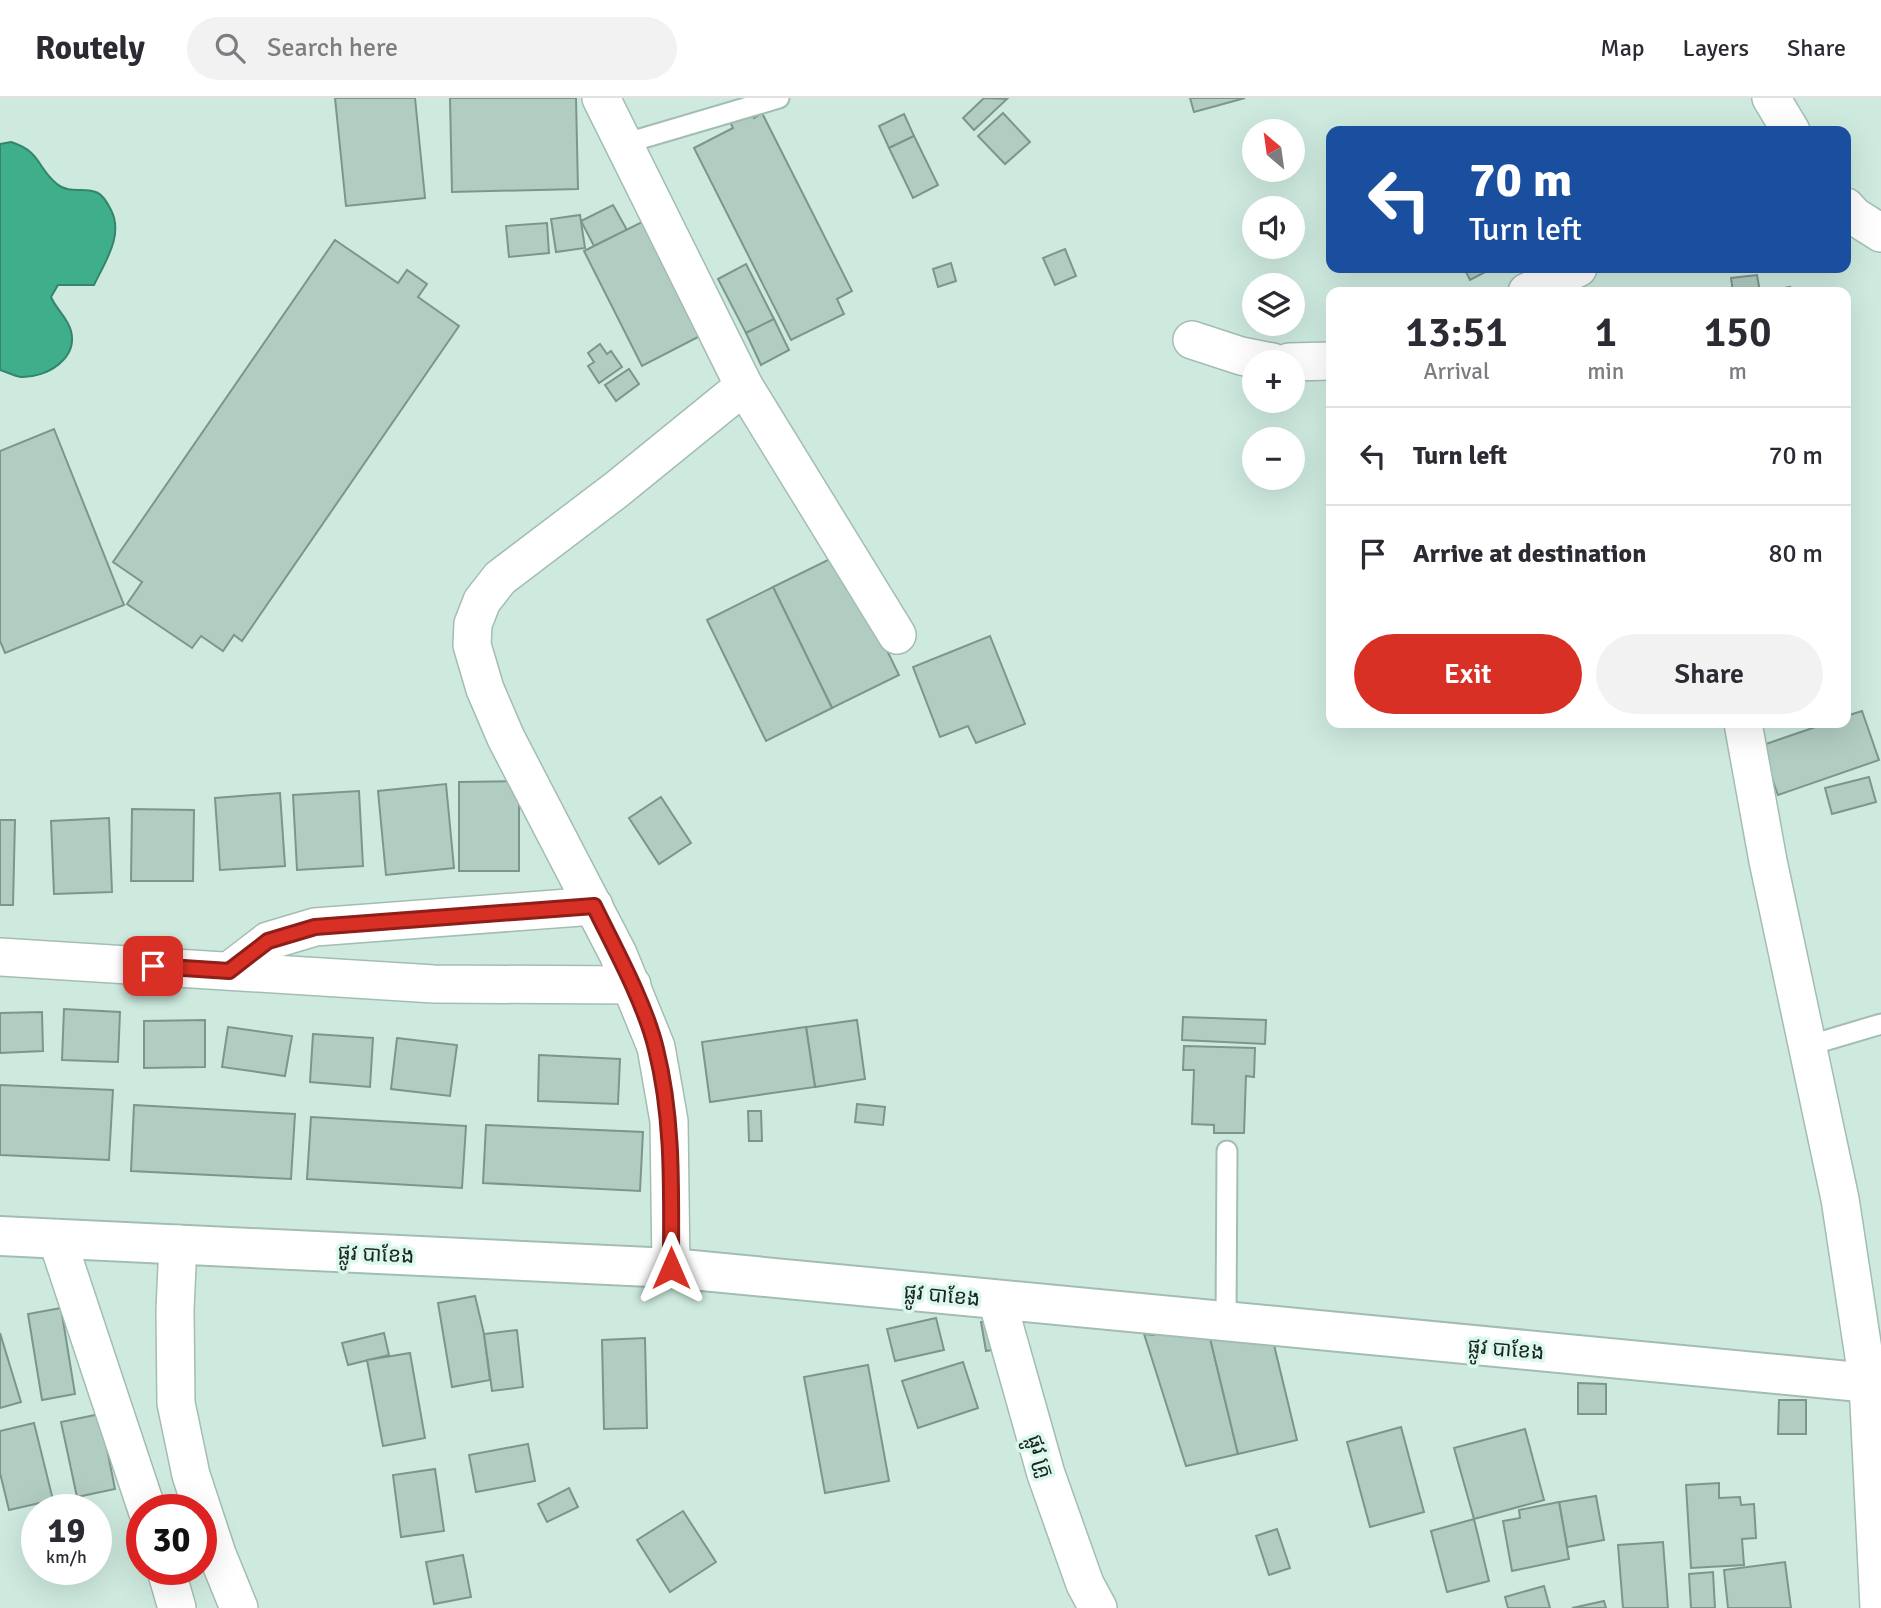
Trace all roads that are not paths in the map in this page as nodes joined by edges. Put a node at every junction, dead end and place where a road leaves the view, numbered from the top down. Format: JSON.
{"nodes":[{"id":1,"x":601,"y":98,"type":"edge"},
{"id":2,"x":779,"y":98,"type":"edge"},
{"id":3,"x":1771,"y":98,"type":"edge"},
{"id":4,"x":1788,"y":126,"type":"edge"},
{"id":5,"x":623,"y":144,"type":"junction"},
{"id":6,"x":1851,"y":213,"type":"edge"},
{"id":7,"x":1881,"y":233,"type":"edge"},
{"id":8,"x":1567,"y":273,"type":"edge"},
{"id":9,"x":1538,"y":287,"type":"edge"},
{"id":10,"x":1192,"y":340,"type":"dead end"},
{"id":11,"x":1242,"y":356,"type":"edge"},
{"id":12,"x":1326,"y":361,"type":"edge"},
{"id":13,"x":1305,"y":362,"type":"edge"},
{"id":14,"x":744,"y":386,"type":"junction"},
{"id":15,"x":897,"y":635,"type":"dead end"},
{"id":16,"x":1744,"y":728,"type":"edge"},
{"id":17,"x":594,"y":906,"type":"junction"},
{"id":18,"x":0,"y":957,"type":"edge"},
{"id":19,"x":229,"y":971,"type":"junction"},
{"id":20,"x":632,"y":985,"type":"junction"},
{"id":21,"x":1881,"y":1024,"type":"edge"},
{"id":22,"x":1807,"y":1046,"type":"junction"},
{"id":23,"x":1227,"y":1151,"type":"dead end"},
{"id":24,"x":0,"y":1236,"type":"edge"},
{"id":25,"x":57,"y":1238,"type":"junction"},
{"id":26,"x":178,"y":1244,"type":"junction"},
{"id":27,"x":671,"y":1268,"type":"junction"},
{"id":28,"x":997,"y":1300,"type":"junction"},
{"id":29,"x":1226,"y":1322,"type":"junction"},
{"id":30,"x":1875,"y":1384,"type":"edge"},
{"id":31,"x":142,"y":1494,"type":"edge"},
{"id":32,"x":170,"y":1585,"type":"edge"},
{"id":33,"x":177,"y":1608,"type":"edge"},
{"id":34,"x":239,"y":1608,"type":"edge"},
{"id":35,"x":1098,"y":1608,"type":"edge"},
{"id":36,"x":1879,"y":1608,"type":"edge"}],
"edges":[{"from":1,"to":5,"type":"street"},
{"from":2,"to":5,"type":"lane"},
{"from":3,"to":4,"type":"street"},
{"from":5,"to":14,"type":"street"},
{"from":6,"to":7,"type":"street"},
{"from":8,"to":9,"type":"street"},
{"from":10,"to":11,"type":"street"},
{"from":12,"to":13,"type":"street"},
{"from":14,"to":15,"type":"street"},
{"from":14,"to":17,"type":"street"},
{"from":16,"to":22,"type":"street"},
{"from":17,"to":19,"type":"street"},
{"from":17,"to":20,"type":"street"},
{"from":18,"to":19,"type":"street"},
{"from":19,"to":20,"type":"street"},
{"from":20,"to":27,"type":"street"},
{"from":21,"to":22,"type":"lane"},
{"from":22,"to":30,"type":"street"},
{"from":23,"to":29,"type":"lane"},
{"from":24,"to":25,"type":"street","name":"ផ្លូវ បាខែង"},
{"from":25,"to":26,"type":"street","name":"ផ្លូវ បាខែង"},
{"from":25,"to":31,"type":"street"},
{"from":26,"to":27,"type":"street","name":"ផ្លូវ បាខែង"},
{"from":26,"to":34,"type":"street"},
{"from":27,"to":28,"type":"street","name":"ផ្លូវ បាខែង"},
{"from":28,"to":29,"type":"street","name":"ផ្លូវ បាខែង"},
{"from":28,"to":35,"type":"street","name":"ផ្លូវ គ្រូ"},
{"from":29,"to":30,"type":"street","name":"ផ្លូវ បាខែង"},
{"from":30,"to":36,"type":"street"},
{"from":32,"to":33,"type":"street"}]}
